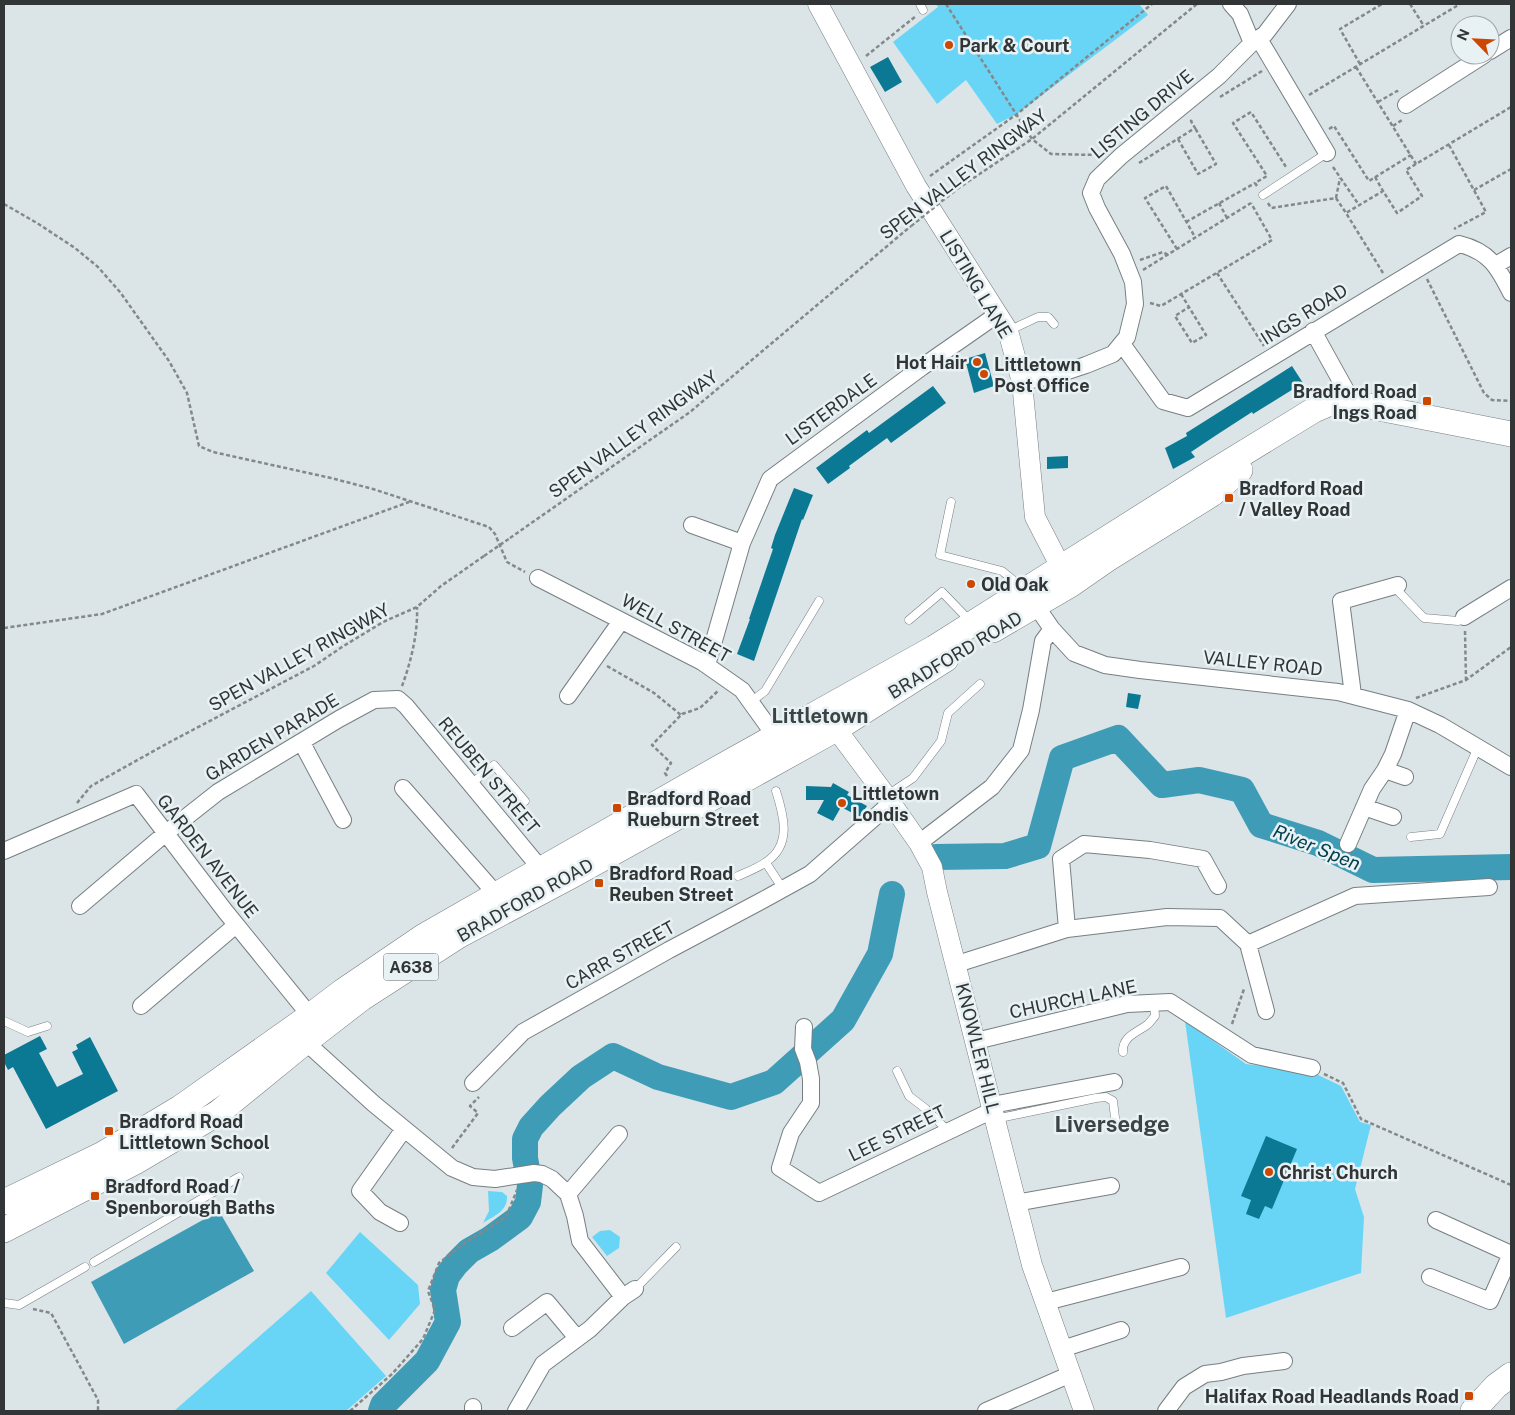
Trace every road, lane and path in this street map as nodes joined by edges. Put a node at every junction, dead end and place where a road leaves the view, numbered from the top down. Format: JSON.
{"nodes":[{"id":1,"x":818,"y":4,"type":"edge"},
{"id":2,"x":946,"y":4,"type":"edge"},
{"id":3,"x":1152,"y":4,"type":"edge"},
{"id":4,"x":1197,"y":4,"type":"edge"},
{"id":5,"x":1231,"y":4,"type":"edge"},
{"id":6,"x":1288,"y":4,"type":"edge"},
{"id":7,"x":1382,"y":4,"type":"edge"},
{"id":8,"x":1410,"y":4,"type":"edge"},
{"id":9,"x":1460,"y":4,"type":"edge"},
{"id":10,"x":922,"y":7,"type":"edge"},
{"id":11,"x":1424,"y":26,"type":"junction"},
{"id":12,"x":1511,"y":38,"type":"edge"},
{"id":13,"x":1256,"y":41,"type":"junction"},
{"id":14,"x":1500,"y":45,"type":"edge"},
{"id":15,"x":1274,"y":64,"type":"junction"},
{"id":16,"x":1360,"y":64,"type":"junction"},
{"id":17,"x":1468,"y":65,"type":"edge"},
{"id":18,"x":852,"y":67,"type":"junction"},
{"id":19,"x":1356,"y":67,"type":"junction"},
{"id":20,"x":1396,"y":91,"type":"dead end"},
{"id":21,"x":1217,"y":98,"type":"dead end"},
{"id":22,"x":1297,"y":102,"type":"junction"},
{"id":23,"x":1378,"y":102,"type":"junction"},
{"id":24,"x":1406,"y":105,"type":"dead end"},
{"id":25,"x":1511,"y":107,"type":"edge"},
{"id":26,"x":1017,"y":114,"type":"junction"},
{"id":27,"x":1194,"y":114,"type":"dead end"},
{"id":28,"x":1195,"y":128,"type":"junction"},
{"id":29,"x":1318,"y":137,"type":"junction"},
{"id":30,"x":1032,"y":139,"type":"junction"},
{"id":31,"x":1178,"y":139,"type":"junction"},
{"id":32,"x":1449,"y":144,"type":"junction"},
{"id":33,"x":1326,"y":154,"type":"junction"},
{"id":34,"x":1411,"y":155,"type":"junction"},
{"id":35,"x":1121,"y":156,"type":"junction"},
{"id":36,"x":1138,"y":163,"type":"dead end"},
{"id":37,"x":1416,"y":164,"type":"junction"},
{"id":38,"x":1511,"y":168,"type":"edge"},
{"id":39,"x":1291,"y":176,"type":"junction"},
{"id":40,"x":1340,"y":177,"type":"junction"},
{"id":41,"x":1375,"y":177,"type":"junction"},
{"id":42,"x":1255,"y":183,"type":"junction"},
{"id":43,"x":916,"y":186,"type":"junction"},
{"id":44,"x":1474,"y":190,"type":"junction"},
{"id":45,"x":1383,"y":191,"type":"junction"},
{"id":46,"x":1263,"y":195,"type":"junction"},
{"id":47,"x":1336,"y":198,"type":"junction"},
{"id":48,"x":1219,"y":203,"type":"junction"},
{"id":49,"x":1251,"y":203,"type":"junction"},
{"id":50,"x":4,"y":204,"type":"edge"},
{"id":51,"x":1359,"y":205,"type":"junction"},
{"id":52,"x":1346,"y":213,"type":"junction"},
{"id":53,"x":1227,"y":218,"type":"junction"},
{"id":54,"x":1186,"y":222,"type":"junction"},
{"id":55,"x":1195,"y":238,"type":"junction"},
{"id":56,"x":1459,"y":244,"type":"junction"},
{"id":57,"x":1177,"y":249,"type":"junction"},
{"id":58,"x":1168,"y":255,"type":"junction"},
{"id":59,"x":1511,"y":256,"type":"edge"},
{"id":60,"x":1496,"y":265,"type":"junction"},
{"id":61,"x":1420,"y":267,"type":"junction"},
{"id":62,"x":1128,"y":271,"type":"junction"},
{"id":63,"x":1216,"y":273,"type":"junction"},
{"id":64,"x":1391,"y":285,"type":"junction"},
{"id":65,"x":1181,"y":294,"type":"junction"},
{"id":66,"x":1511,"y":294,"type":"edge"},
{"id":67,"x":1134,"y":299,"type":"junction"},
{"id":68,"x":1189,"y":307,"type":"junction"},
{"id":69,"x":1003,"y":322,"type":"junction"},
{"id":70,"x":1054,"y":324,"type":"dead end"},
{"id":71,"x":1313,"y":331,"type":"junction"},
{"id":72,"x":1122,"y":344,"type":"junction"},
{"id":73,"x":1272,"y":358,"type":"junction"},
{"id":74,"x":1022,"y":382,"type":"junction"},
{"id":75,"x":1511,"y":401,"type":"edge"},
{"id":76,"x":1353,"y":403,"type":"junction"},
{"id":77,"x":1511,"y":434,"type":"edge"},
{"id":78,"x":410,"y":502,"type":"junction"},
{"id":79,"x":951,"y":502,"type":"dead end"},
{"id":80,"x":692,"y":525,"type":"dead end"},
{"id":81,"x":742,"y":543,"type":"junction"},
{"id":82,"x":1066,"y":577,"type":"junction"},
{"id":83,"x":538,"y":578,"type":"joint"},
{"id":84,"x":1399,"y":588,"type":"joint"},
{"id":85,"x":1511,"y":588,"type":"edge"},
{"id":86,"x":1031,"y":598,"type":"junction"},
{"id":87,"x":819,"y":601,"type":"dead end"},
{"id":88,"x":417,"y":607,"type":"junction"},
{"id":89,"x":1461,"y":619,"type":"junction"},
{"id":90,"x":908,"y":620,"type":"dead end"},
{"id":91,"x":621,"y":621,"type":"junction"},
{"id":92,"x":973,"y":624,"type":"junction"},
{"id":93,"x":4,"y":628,"type":"edge"},
{"id":94,"x":1052,"y":629,"type":"junction"},
{"id":95,"x":1511,"y":647,"type":"edge"},
{"id":96,"x":595,"y":658,"type":"junction"},
{"id":97,"x":707,"y":665,"type":"junction"},
{"id":98,"x":1466,"y":680,"type":"junction"},
{"id":99,"x":730,"y":681,"type":"junction"},
{"id":100,"x":980,"y":684,"type":"dead end"},
{"id":101,"x":1353,"y":695,"type":"junction"},
{"id":102,"x":568,"y":696,"type":"dead end"},
{"id":103,"x":402,"y":702,"type":"junction"},
{"id":104,"x":751,"y":702,"type":"junction"},
{"id":105,"x":1401,"y":708,"type":"junction"},
{"id":106,"x":681,"y":715,"type":"junction"},
{"id":107,"x":829,"y":720,"type":"junction"},
{"id":108,"x":775,"y":736,"type":"junction"},
{"id":109,"x":302,"y":743,"type":"junction"},
{"id":110,"x":1478,"y":747,"type":"junction"},
{"id":111,"x":1511,"y":767,"type":"edge"},
{"id":112,"x":1385,"y":770,"type":"junction"},
{"id":113,"x":1405,"y":777,"type":"dead end"},
{"id":114,"x":471,"y":784,"type":"junction"},
{"id":115,"x":91,"y":786,"type":"dead end"},
{"id":116,"x":403,"y":788,"type":"dead end"},
{"id":117,"x":776,"y":791,"type":"dead end"},
{"id":118,"x":676,"y":792,"type":"junction"},
{"id":119,"x":889,"y":800,"type":"junction"},
{"id":120,"x":525,"y":801,"type":"dead end"},
{"id":121,"x":1364,"y":807,"type":"junction"},
{"id":122,"x":1393,"y":817,"type":"dead end"},
{"id":123,"x":343,"y":820,"type":"dead end"},
{"id":124,"x":166,"y":833,"type":"junction"},
{"id":125,"x":1411,"y":838,"type":"dead end"},
{"id":126,"x":919,"y":843,"type":"junction"},
{"id":127,"x":1348,"y":844,"type":"dead end"},
{"id":128,"x":4,"y":851,"type":"edge"},
{"id":129,"x":766,"y":863,"type":"junction"},
{"id":130,"x":541,"y":869,"type":"junction"},
{"id":131,"x":738,"y":876,"type":"dead end"},
{"id":132,"x":1218,"y":886,"type":"dead end"},
{"id":133,"x":1489,"y":888,"type":"dead end"},
{"id":134,"x":783,"y":889,"type":"junction"},
{"id":135,"x":496,"y":894,"type":"junction"},
{"id":136,"x":80,"y":906,"type":"dead end"},
{"id":137,"x":236,"y":925,"type":"junction"},
{"id":138,"x":1067,"y":929,"type":"junction"},
{"id":139,"x":1248,"y":944,"type":"junction"},
{"id":140,"x":957,"y":964,"type":"junction"},
{"id":141,"x":1253,"y":964,"type":"junction"},
{"id":142,"x":1154,"y":1003,"type":"junction"},
{"id":143,"x":140,"y":1006,"type":"dead end"},
{"id":144,"x":1266,"y":1010,"type":"dead end"},
{"id":145,"x":4,"y":1021,"type":"edge"},
{"id":146,"x":47,"y":1026,"type":"dead end"},
{"id":147,"x":804,"y":1027,"type":"dead end"},
{"id":148,"x":307,"y":1029,"type":"junction"},
{"id":149,"x":976,"y":1040,"type":"junction"},
{"id":150,"x":1227,"y":1040,"type":"junction"},
{"id":151,"x":1123,"y":1052,"type":"dead end"},
{"id":152,"x":1312,"y":1068,"type":"joint"},
{"id":153,"x":897,"y":1071,"type":"dead end"},
{"id":154,"x":1114,"y":1082,"type":"dead end"},
{"id":155,"x":478,"y":1088,"type":"joint"},
{"id":156,"x":993,"y":1111,"type":"junction"},
{"id":157,"x":1116,"y":1126,"type":"dead end"},
{"id":158,"x":404,"y":1129,"type":"junction"},
{"id":159,"x":948,"y":1131,"type":"junction"},
{"id":160,"x":619,"y":1134,"type":"dead end"},
{"id":161,"x":441,"y":1160,"type":"junction"},
{"id":162,"x":524,"y":1174,"type":"junction"},
{"id":163,"x":239,"y":1177,"type":"dead end"},
{"id":164,"x":1511,"y":1184,"type":"edge"},
{"id":165,"x":1111,"y":1186,"type":"dead end"},
{"id":166,"x":568,"y":1194,"type":"junction"},
{"id":167,"x":4,"y":1202,"type":"edge"},
{"id":168,"x":1016,"y":1203,"type":"junction"},
{"id":169,"x":1436,"y":1220,"type":"dead end"},
{"id":170,"x":400,"y":1224,"type":"dead end"},
{"id":171,"x":4,"y":1230,"type":"edge"},
{"id":172,"x":676,"y":1246,"type":"dead end"},
{"id":173,"x":1511,"y":1254,"type":"edge"},
{"id":174,"x":94,"y":1262,"type":"dead end"},
{"id":175,"x":85,"y":1267,"type":"dead end"},
{"id":176,"x":1181,"y":1268,"type":"dead end"},
{"id":177,"x":1430,"y":1277,"type":"dead end"},
{"id":178,"x":629,"y":1293,"type":"junction"},
{"id":179,"x":1046,"y":1302,"type":"junction"},
{"id":180,"x":4,"y":1303,"type":"edge"},
{"id":181,"x":19,"y":1305,"type":"junction"},
{"id":182,"x":512,"y":1328,"type":"dead end"},
{"id":183,"x":1121,"y":1330,"type":"dead end"},
{"id":184,"x":577,"y":1338,"type":"junction"},
{"id":185,"x":1062,"y":1348,"type":"junction"},
{"id":186,"x":1284,"y":1361,"type":"dead end"},
{"id":187,"x":1071,"y":1374,"type":"junction"},
{"id":188,"x":1511,"y":1375,"type":"edge"},
{"id":189,"x":98,"y":1411,"type":"edge"},
{"id":190,"x":350,"y":1411,"type":"edge"},
{"id":191,"x":516,"y":1411,"type":"edge"},
{"id":192,"x":986,"y":1411,"type":"edge"},
{"id":193,"x":1084,"y":1411,"type":"edge"},
{"id":194,"x":1166,"y":1411,"type":"edge"},
{"id":195,"x":1473,"y":1411,"type":"edge"}],
"edges":[{"from":1,"to":18,"type":"street","name":"LISTING LANE"},
{"from":2,"to":26,"type":"path"},
{"from":3,"to":26,"type":"path"},
{"from":4,"to":30,"type":"path","name":"SPEN VALLEY RINGWAY"},
{"from":5,"to":13,"type":"street"},
{"from":6,"to":13,"type":"street","name":"LISTING DRIVE"},
{"from":7,"to":16,"type":"path"},
{"from":8,"to":11,"type":"path"},
{"from":9,"to":11,"type":"path"},
{"from":10,"to":18,"type":"path"},
{"from":11,"to":16,"type":"path"},
{"from":12,"to":14,"type":"street"},
{"from":13,"to":15,"type":"street"},
{"from":13,"to":35,"type":"street","name":"LISTING DRIVE"},
{"from":15,"to":21,"type":"path"},
{"from":15,"to":22,"type":"street"},
{"from":16,"to":19,"type":"path"},
{"from":17,"to":24,"type":"street"},
{"from":18,"to":43,"type":"street","name":"LISTING LANE"},
{"from":19,"to":22,"type":"path"},
{"from":19,"to":23,"type":"path"},
{"from":20,"to":23,"type":"path"},
{"from":22,"to":29,"type":"street"},
{"from":23,"to":34,"type":"path"},
{"from":25,"to":32,"type":"path"},
{"from":26,"to":30,"type":"path"},
{"from":26,"to":43,"type":"path"},
{"from":27,"to":28,"type":"path"},
{"from":28,"to":31,"type":"path"},
{"from":28,"to":31,"type":"path"},
{"from":29,"to":33,"type":"street"},
{"from":29,"to":41,"type":"path"},
{"from":30,"to":35,"type":"path"},
{"from":30,"to":88,"type":"path","name":"SPEN VALLEY RINGWAY","bridge":true},
{"from":31,"to":36,"type":"path"},
{"from":32,"to":37,"type":"path"},
{"from":32,"to":44,"type":"path"},
{"from":33,"to":39,"type":"lane"},
{"from":33,"to":40,"type":"path"},
{"from":34,"to":37,"type":"path"},
{"from":34,"to":41,"type":"path"},
{"from":35,"to":62,"type":"street","name":"LISTING DRIVE"},
{"from":37,"to":45,"type":"path"},
{"from":38,"to":44,"type":"path"},
{"from":39,"to":42,"type":"path"},
{"from":39,"to":46,"type":"lane"},
{"from":40,"to":47,"type":"path"},
{"from":40,"to":51,"type":"path"},
{"from":41,"to":45,"type":"path"},
{"from":42,"to":46,"type":"path"},
{"from":42,"to":48,"type":"path"},
{"from":43,"to":69,"type":"street","name":"LISTING LANE"},
{"from":44,"to":56,"type":"path"},
{"from":45,"to":51,"type":"path"},
{"from":46,"to":47,"type":"path"},
{"from":46,"to":49,"type":"path"},
{"from":47,"to":52,"type":"path"},
{"from":48,"to":53,"type":"path"},
{"from":48,"to":54,"type":"path"},
{"from":49,"to":53,"type":"path"},
{"from":49,"to":63,"type":"path"},
{"from":50,"to":78,"type":"path"},
{"from":51,"to":52,"type":"path"},
{"from":52,"to":64,"type":"path"},
{"from":53,"to":55,"type":"path"},
{"from":54,"to":55,"type":"path"},
{"from":54,"to":57,"type":"path"},
{"from":55,"to":57,"type":"path"},
{"from":56,"to":60,"type":"street"},
{"from":56,"to":61,"type":"street","name":"INGS ROAD"},
{"from":57,"to":58,"type":"path"},
{"from":58,"to":62,"type":"path"},
{"from":58,"to":62,"type":"path"},
{"from":59,"to":60,"type":"street"},
{"from":60,"to":66,"type":"street"},
{"from":61,"to":64,"type":"street","name":"INGS ROAD"},
{"from":61,"to":75,"type":"path"},
{"from":62,"to":67,"type":"street","name":"LISTING DRIVE"},
{"from":63,"to":65,"type":"path"},
{"from":63,"to":73,"type":"path"},
{"from":64,"to":71,"type":"street","name":"INGS ROAD"},
{"from":65,"to":67,"type":"path"},
{"from":65,"to":68,"type":"path"},
{"from":67,"to":72,"type":"street","name":"LISTING DRIVE"},
{"from":68,"to":68,"type":"path"},
{"from":69,"to":70,"type":"lane"},
{"from":69,"to":74,"type":"street","name":"LISTING LANE"},
{"from":69,"to":81,"type":"street","name":"LISTERDALE"},
{"from":71,"to":73,"type":"street","name":"INGS ROAD"},
{"from":71,"to":76,"type":"street"},
{"from":72,"to":73,"type":"street","name":"INGS ROAD"},
{"from":72,"to":74,"type":"street"},
{"from":74,"to":82,"type":"street","name":"LISTING LANE"},
{"from":76,"to":77,"type":"main road","name":"BRADFORD ROAD","number":"A638"},
{"from":76,"to":82,"type":"main road","name":"BRADFORD ROAD","number":"A638"},
{"from":78,"to":83,"type":"path"},
{"from":78,"to":93,"type":"path"},
{"from":79,"to":86,"type":"lane"},
{"from":80,"to":81,"type":"street"},
{"from":81,"to":97,"type":"street","name":"LISTERDALE"},
{"from":82,"to":86,"type":"main road","name":"BRADFORD ROAD","number":"A638"},
{"from":83,"to":91,"type":"street","name":"WELL STREET"},
{"from":84,"to":89,"type":"lane"},
{"from":84,"to":101,"type":"street"},
{"from":85,"to":89,"type":"street"},
{"from":86,"to":92,"type":"main road","name":"BRADFORD ROAD","number":"A638"},
{"from":86,"to":94,"type":"street","name":"VALLEY ROAD"},
{"from":86,"to":107,"type":"main road","name":"BRADFORD ROAD","number":"A638"},
{"from":87,"to":104,"type":"lane"},
{"from":88,"to":103,"type":"path"},
{"from":88,"to":115,"type":"path","name":"SPEN VALLEY RINGWAY"},
{"from":89,"to":98,"type":"path"},
{"from":90,"to":92,"type":"lane"},
{"from":91,"to":96,"type":"street"},
{"from":91,"to":97,"type":"street","name":"WELL STREET"},
{"from":92,"to":107,"type":"main road","name":"BRADFORD ROAD","number":"A638"},
{"from":94,"to":101,"type":"street","name":"VALLEY ROAD"},
{"from":94,"to":126,"type":"street"},
{"from":95,"to":98,"type":"path"},
{"from":96,"to":102,"type":"street"},
{"from":96,"to":106,"type":"path"},
{"from":97,"to":99,"type":"street","name":"WELL STREET"},
{"from":98,"to":105,"type":"path"},
{"from":99,"to":104,"type":"street","name":"WELL STREET"},
{"from":99,"to":106,"type":"path"},
{"from":100,"to":119,"type":"lane"},
{"from":101,"to":105,"type":"street","name":"VALLEY ROAD"},
{"from":103,"to":109,"type":"street","name":"GARDEN PARADE"},
{"from":103,"to":114,"type":"street","name":"REUBEN STREET"},
{"from":104,"to":108,"type":"street","name":"WELL STREET"},
{"from":105,"to":110,"type":"street","name":"VALLEY ROAD"},
{"from":105,"to":112,"type":"street"},
{"from":106,"to":118,"type":"path"},
{"from":107,"to":108,"type":"main road","name":"BRADFORD ROAD","number":"A638"},
{"from":107,"to":119,"type":"street","name":"KNOWLER HILL"},
{"from":107,"to":148,"type":"main road","name":"BRADFORD ROAD","number":"A638"},
{"from":108,"to":118,"type":"main road","name":"BRADFORD ROAD","number":"A638"},
{"from":109,"to":123,"type":"street"},
{"from":109,"to":124,"type":"street","name":"GARDEN PARADE"},
{"from":110,"to":111,"type":"street","name":"VALLEY ROAD"},
{"from":110,"to":125,"type":"lane"},
{"from":112,"to":113,"type":"street"},
{"from":112,"to":121,"type":"street"},
{"from":114,"to":120,"type":"lane"},
{"from":114,"to":130,"type":"street","name":"REUBEN STREET"},
{"from":116,"to":135,"type":"street"},
{"from":117,"to":129,"type":"lane"},
{"from":118,"to":130,"type":"main road","name":"BRADFORD ROAD","number":"A638"},
{"from":119,"to":126,"type":"street","name":"KNOWLER HILL"},
{"from":119,"to":134,"type":"street","name":"CARR STREET"},
{"from":121,"to":122,"type":"street"},
{"from":121,"to":127,"type":"street"},
{"from":124,"to":128,"type":"street","name":"GARDEN AVENUE"},
{"from":124,"to":136,"type":"street","name":"GARDEN PARADE"},
{"from":124,"to":137,"type":"street","name":"GARDEN AVENUE"},
{"from":126,"to":140,"type":"street","name":"KNOWLER HILL"},
{"from":129,"to":131,"type":"lane"},
{"from":129,"to":134,"type":"lane"},
{"from":130,"to":135,"type":"main road","name":"BRADFORD ROAD","number":"A638"},
{"from":132,"to":138,"type":"street"},
{"from":133,"to":139,"type":"street"},
{"from":134,"to":155,"type":"street","name":"CARR STREET"},
{"from":135,"to":148,"type":"main road","name":"BRADFORD ROAD","number":"A638"},
{"from":137,"to":143,"type":"street"},
{"from":137,"to":148,"type":"street","name":"GARDEN AVENUE"},
{"from":138,"to":139,"type":"street"},
{"from":138,"to":140,"type":"street"},
{"from":139,"to":141,"type":"street"},
{"from":140,"to":149,"type":"street","name":"KNOWLER HILL"},
{"from":141,"to":144,"type":"street"},
{"from":141,"to":150,"type":"path"},
{"from":142,"to":149,"type":"street","name":"CHURCH LANE"},
{"from":142,"to":150,"type":"street","name":"CHURCH LANE"},
{"from":142,"to":151,"type":"lane"},
{"from":145,"to":146,"type":"lane"},
{"from":147,"to":159,"type":"street","name":"LEE STREET"},
{"from":148,"to":158,"type":"street","name":"GARDEN AVENUE"},
{"from":148,"to":167,"type":"main road","name":"BRADFORD ROAD","number":"A638"},
{"from":148,"to":171,"type":"main road","name":"BRADFORD ROAD","number":"A638"},
{"from":149,"to":156,"type":"street","name":"KNOWLER HILL"},
{"from":150,"to":152,"type":"street","name":"CHURCH LANE"},
{"from":152,"to":164,"type":"path"},
{"from":153,"to":159,"type":"lane"},
{"from":154,"to":156,"type":"street","name":"LEE STREET"},
{"from":155,"to":161,"type":"path"},
{"from":156,"to":157,"type":"lane"},
{"from":156,"to":159,"type":"street","name":"LEE STREET"},
{"from":156,"to":168,"type":"street","name":"KNOWLER HILL"},
{"from":158,"to":161,"type":"street","name":"GARDEN AVENUE"},
{"from":158,"to":170,"type":"street"},
{"from":160,"to":166,"type":"street"},
{"from":161,"to":162,"type":"street","name":"GARDEN AVENUE"},
{"from":162,"to":166,"type":"street"},
{"from":162,"to":190,"type":"path"},
{"from":163,"to":174,"type":"lane"},
{"from":165,"to":168,"type":"street"},
{"from":166,"to":178,"type":"street"},
{"from":168,"to":179,"type":"street","name":"KNOWLER HILL"},
{"from":169,"to":173,"type":"street"},
{"from":172,"to":178,"type":"lane"},
{"from":173,"to":177,"type":"street"},
{"from":175,"to":181,"type":"lane"},
{"from":176,"to":179,"type":"street"},
{"from":178,"to":184,"type":"street"},
{"from":179,"to":185,"type":"street","name":"KNOWLER HILL"},
{"from":180,"to":181,"type":"lane"},
{"from":181,"to":189,"type":"path"},
{"from":182,"to":184,"type":"street"},
{"from":183,"to":185,"type":"street"},
{"from":184,"to":191,"type":"street"},
{"from":185,"to":187,"type":"street","name":"KNOWLER HILL"},
{"from":186,"to":194,"type":"street"},
{"from":187,"to":192,"type":"street"},
{"from":187,"to":193,"type":"street","name":"KNOWLER HILL"},
{"from":188,"to":195,"type":"main road"}]}
